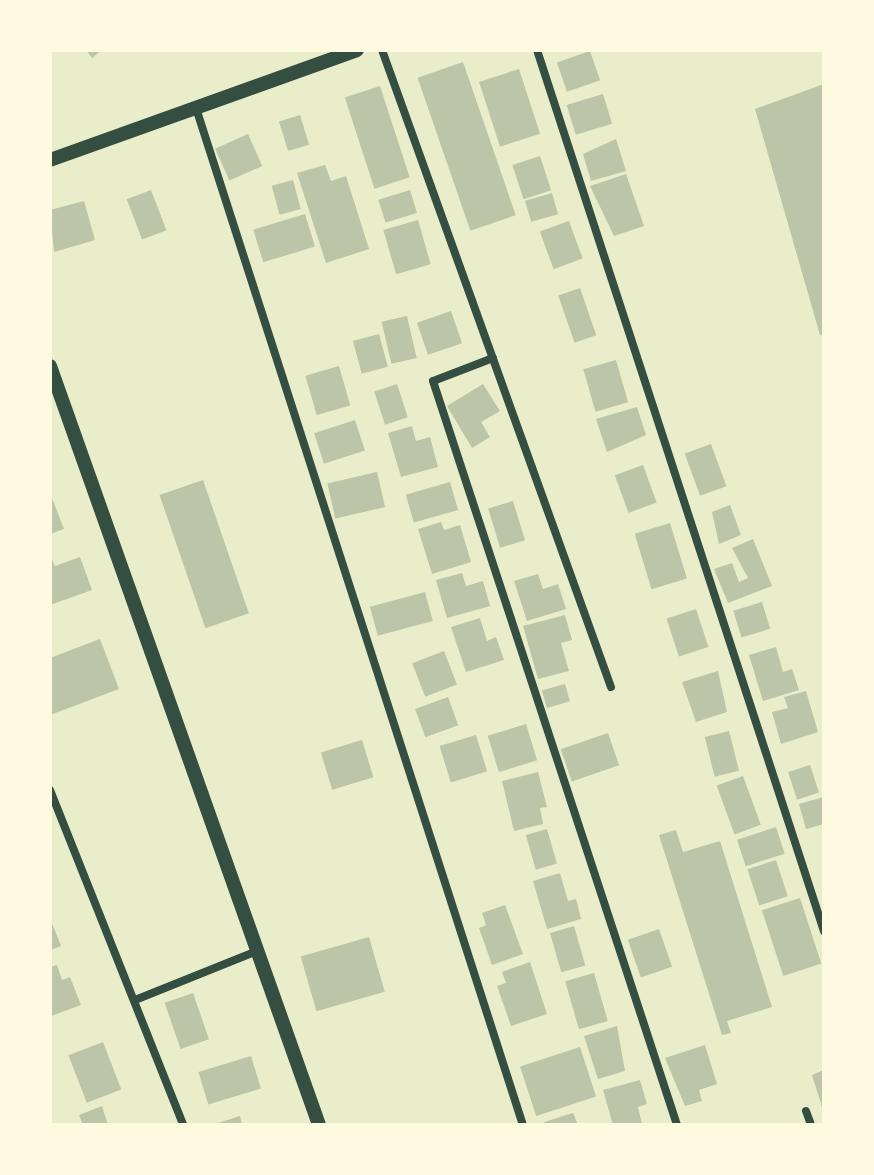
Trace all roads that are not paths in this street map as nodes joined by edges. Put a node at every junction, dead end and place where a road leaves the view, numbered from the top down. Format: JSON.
{"nodes":[{"id":1,"x":357,"y":50,"type":"edge"},
{"id":2,"x":382,"y":50,"type":"edge"},
{"id":3,"x":537,"y":50,"type":"edge"},
{"id":4,"x":196,"y":108,"type":"junction"},
{"id":5,"x":50,"y":160,"type":"edge"},
{"id":6,"x":493,"y":358,"type":"junction"},
{"id":7,"x":50,"y":366,"type":"edge"},
{"id":8,"x":611,"y":687,"type":"dead end"},
{"id":9,"x":50,"y":790,"type":"edge"},
{"id":10,"x":824,"y":931,"type":"edge"},
{"id":11,"x":257,"y":951,"type":"junction"},
{"id":12,"x":135,"y":1000,"type":"junction"},
{"id":13,"x":806,"y":1111,"type":"dead end"},
{"id":14,"x":183,"y":1125,"type":"edge"},
{"id":15,"x":319,"y":1125,"type":"edge"},
{"id":16,"x":523,"y":1125,"type":"edge"},
{"id":17,"x":677,"y":1125,"type":"edge"},
{"id":18,"x":811,"y":1125,"type":"edge"}],
"edges":[{"from":1,"to":4,"type":"street"},
{"from":2,"to":6,"type":"street"},
{"from":3,"to":10,"type":"street"},
{"from":4,"to":5,"type":"street"},
{"from":4,"to":16,"type":"street"},
{"from":6,"to":8,"type":"street"},
{"from":6,"to":17,"type":"street"},
{"from":7,"to":11,"type":"street"},
{"from":9,"to":12,"type":"street"},
{"from":11,"to":12,"type":"street"},
{"from":11,"to":15,"type":"street"},
{"from":12,"to":14,"type":"street"},
{"from":13,"to":18,"type":"street"}]}
